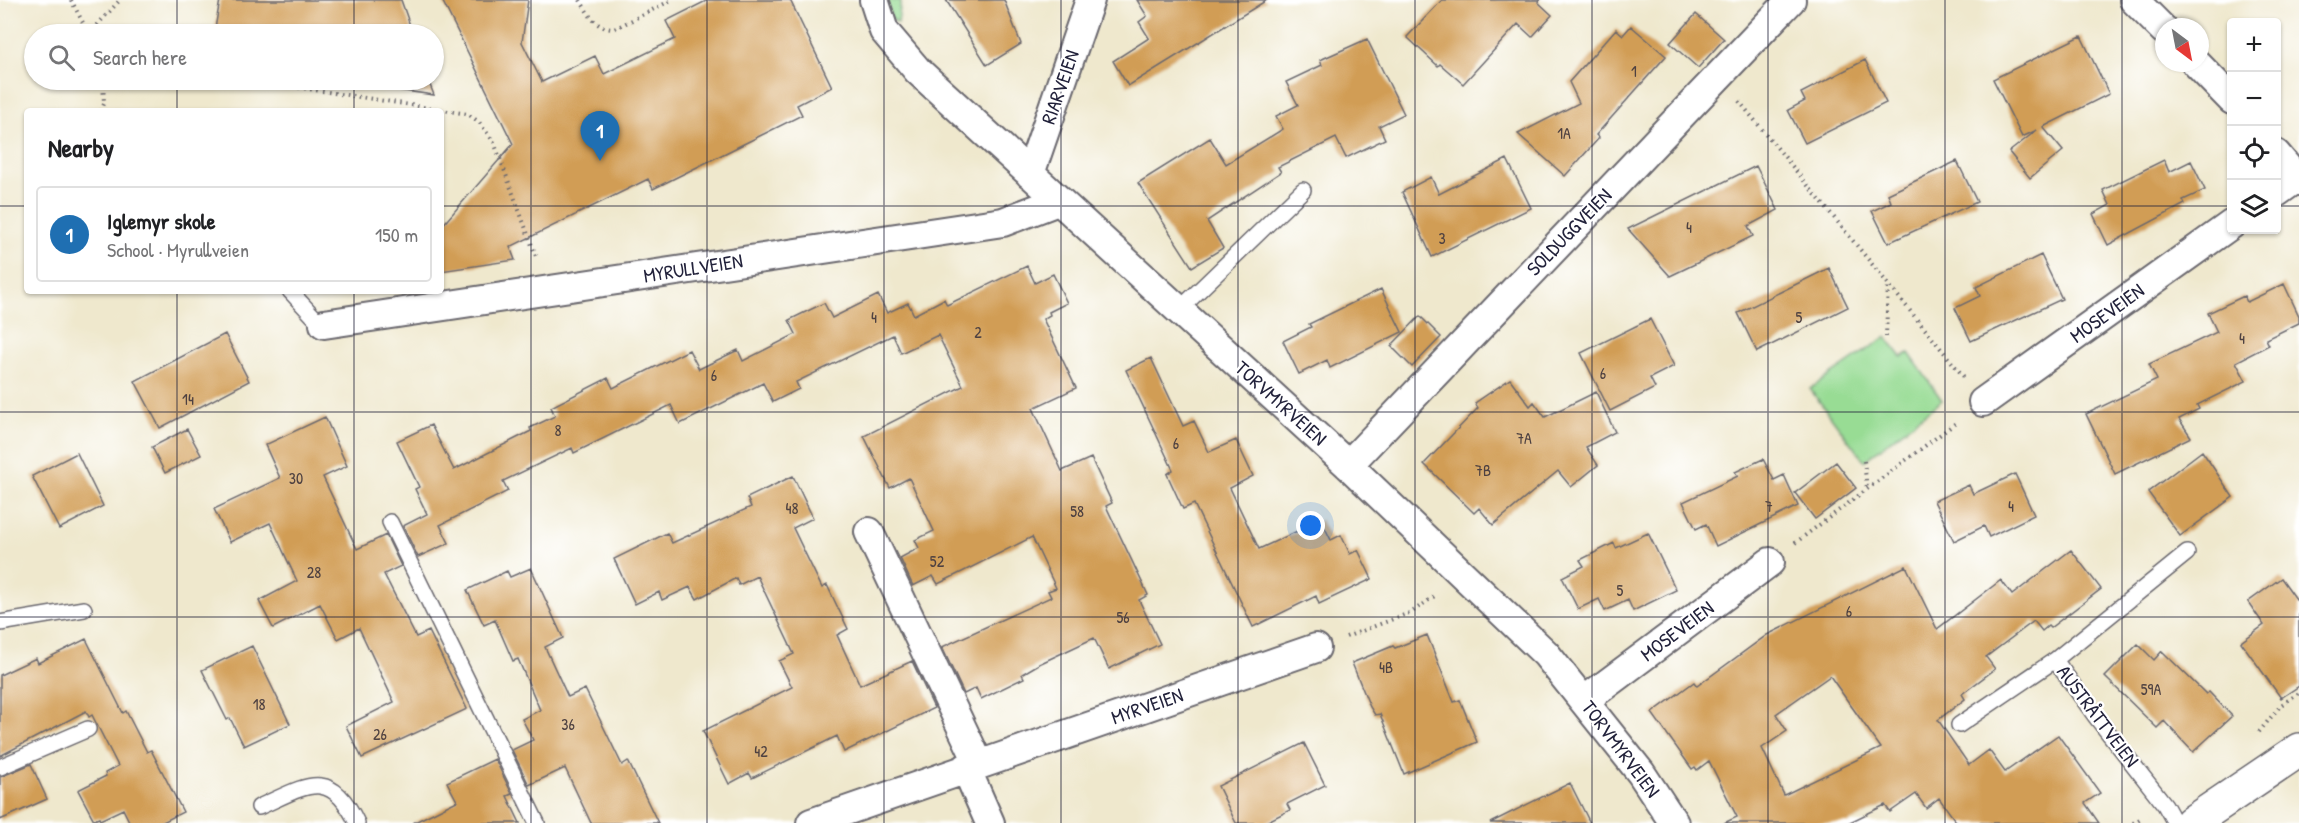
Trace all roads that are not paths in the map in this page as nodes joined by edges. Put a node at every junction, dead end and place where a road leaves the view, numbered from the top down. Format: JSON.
{"nodes":[{"id":1,"x":874,"y":0,"type":"edge"},
{"id":2,"x":1090,"y":0,"type":"edge"},
{"id":3,"x":1791,"y":0,"type":"edge"},
{"id":4,"x":2134,"y":0,"type":"edge"},
{"id":5,"x":2155,"y":21,"type":"edge"},
{"id":6,"x":2205,"y":72,"type":"edge"},
{"id":7,"x":2227,"y":95,"type":"edge"},
{"id":8,"x":2281,"y":163,"type":"edge"},
{"id":9,"x":1030,"y":174,"type":"junction"},
{"id":10,"x":2291,"y":184,"type":"edge"},
{"id":11,"x":1303,"y":189,"type":"dead end"},
{"id":12,"x":1058,"y":201,"type":"junction"},
{"id":13,"x":2227,"y":228,"type":"edge"},
{"id":14,"x":293,"y":294,"type":"edge"},
{"id":15,"x":1180,"y":309,"type":"junction"},
{"id":16,"x":324,"y":324,"type":"joint"},
{"id":17,"x":1983,"y":402,"type":"road end"},
{"id":18,"x":1348,"y":465,"type":"junction"},
{"id":19,"x":390,"y":522,"type":"dead end"},
{"id":20,"x":868,"y":532,"type":"dead end"},
{"id":21,"x":2187,"y":553,"type":"dead end"},
{"id":22,"x":1770,"y":562,"type":"road end"},
{"id":23,"x":84,"y":609,"type":"dead end"},
{"id":24,"x":0,"y":622,"type":"edge"},
{"id":25,"x":1316,"y":648,"type":"road end"},
{"id":26,"x":2055,"y":660,"type":"junction"},
{"id":27,"x":1585,"y":700,"type":"junction"},
{"id":28,"x":1959,"y":726,"type":"dead end"},
{"id":29,"x":88,"y":729,"type":"dead end"},
{"id":30,"x":2299,"y":750,"type":"edge"},
{"id":31,"x":972,"y":766,"type":"junction"},
{"id":32,"x":0,"y":767,"type":"edge"},
{"id":33,"x":259,"y":807,"type":"dead end"},
{"id":34,"x":357,"y":823,"type":"edge"},
{"id":35,"x":537,"y":823,"type":"edge"},
{"id":36,"x":811,"y":823,"type":"edge"},
{"id":37,"x":990,"y":823,"type":"edge"},
{"id":38,"x":1674,"y":823,"type":"edge"},
{"id":39,"x":2175,"y":823,"type":"edge"},
{"id":40,"x":2191,"y":823,"type":"edge"}],
"edges":[{"from":1,"to":9,"type":"street","name":"TORVMYRVEIEN"},
{"from":2,"to":9,"type":"street","name":"RIARVEIEN"},
{"from":3,"to":18,"type":"street","name":"SOLDUGGVEIEN"},
{"from":4,"to":5,"type":"street"},
{"from":6,"to":7,"type":"street"},
{"from":8,"to":10,"type":"street"},
{"from":9,"to":12,"type":"street","name":"TORVMYRVEIEN"},
{"from":11,"to":15,"type":"lane"},
{"from":12,"to":15,"type":"street","name":"TORVMYRVEIEN"},
{"from":12,"to":16,"type":"street","name":"MYRULLVEIEN"},
{"from":13,"to":17,"type":"street","name":"MOSEVEIEN"},
{"from":14,"to":16,"type":"lane"},
{"from":15,"to":18,"type":"street","name":"TORVMYRVEIEN"},
{"from":18,"to":27,"type":"street","name":"TORVMYRVEIEN"},
{"from":19,"to":35,"type":"lane"},
{"from":20,"to":31,"type":"street"},
{"from":21,"to":26,"type":"lane","name":"AUSTRÅTTVEIEN"},
{"from":22,"to":27,"type":"street","name":"MOSEVEIEN"},
{"from":23,"to":24,"type":"lane"},
{"from":25,"to":31,"type":"street","name":"MYRVEIEN"},
{"from":26,"to":28,"type":"lane"},
{"from":26,"to":39,"type":"lane","name":"AUSTRÅTTVEIEN"},
{"from":27,"to":38,"type":"street","name":"TORVMYRVEIEN"},
{"from":29,"to":32,"type":"lane"},
{"from":30,"to":40,"type":"main road"},
{"from":31,"to":36,"type":"street","name":"MYRVEIEN"},
{"from":31,"to":37,"type":"street"},
{"from":33,"to":34,"type":"lane"}]}
